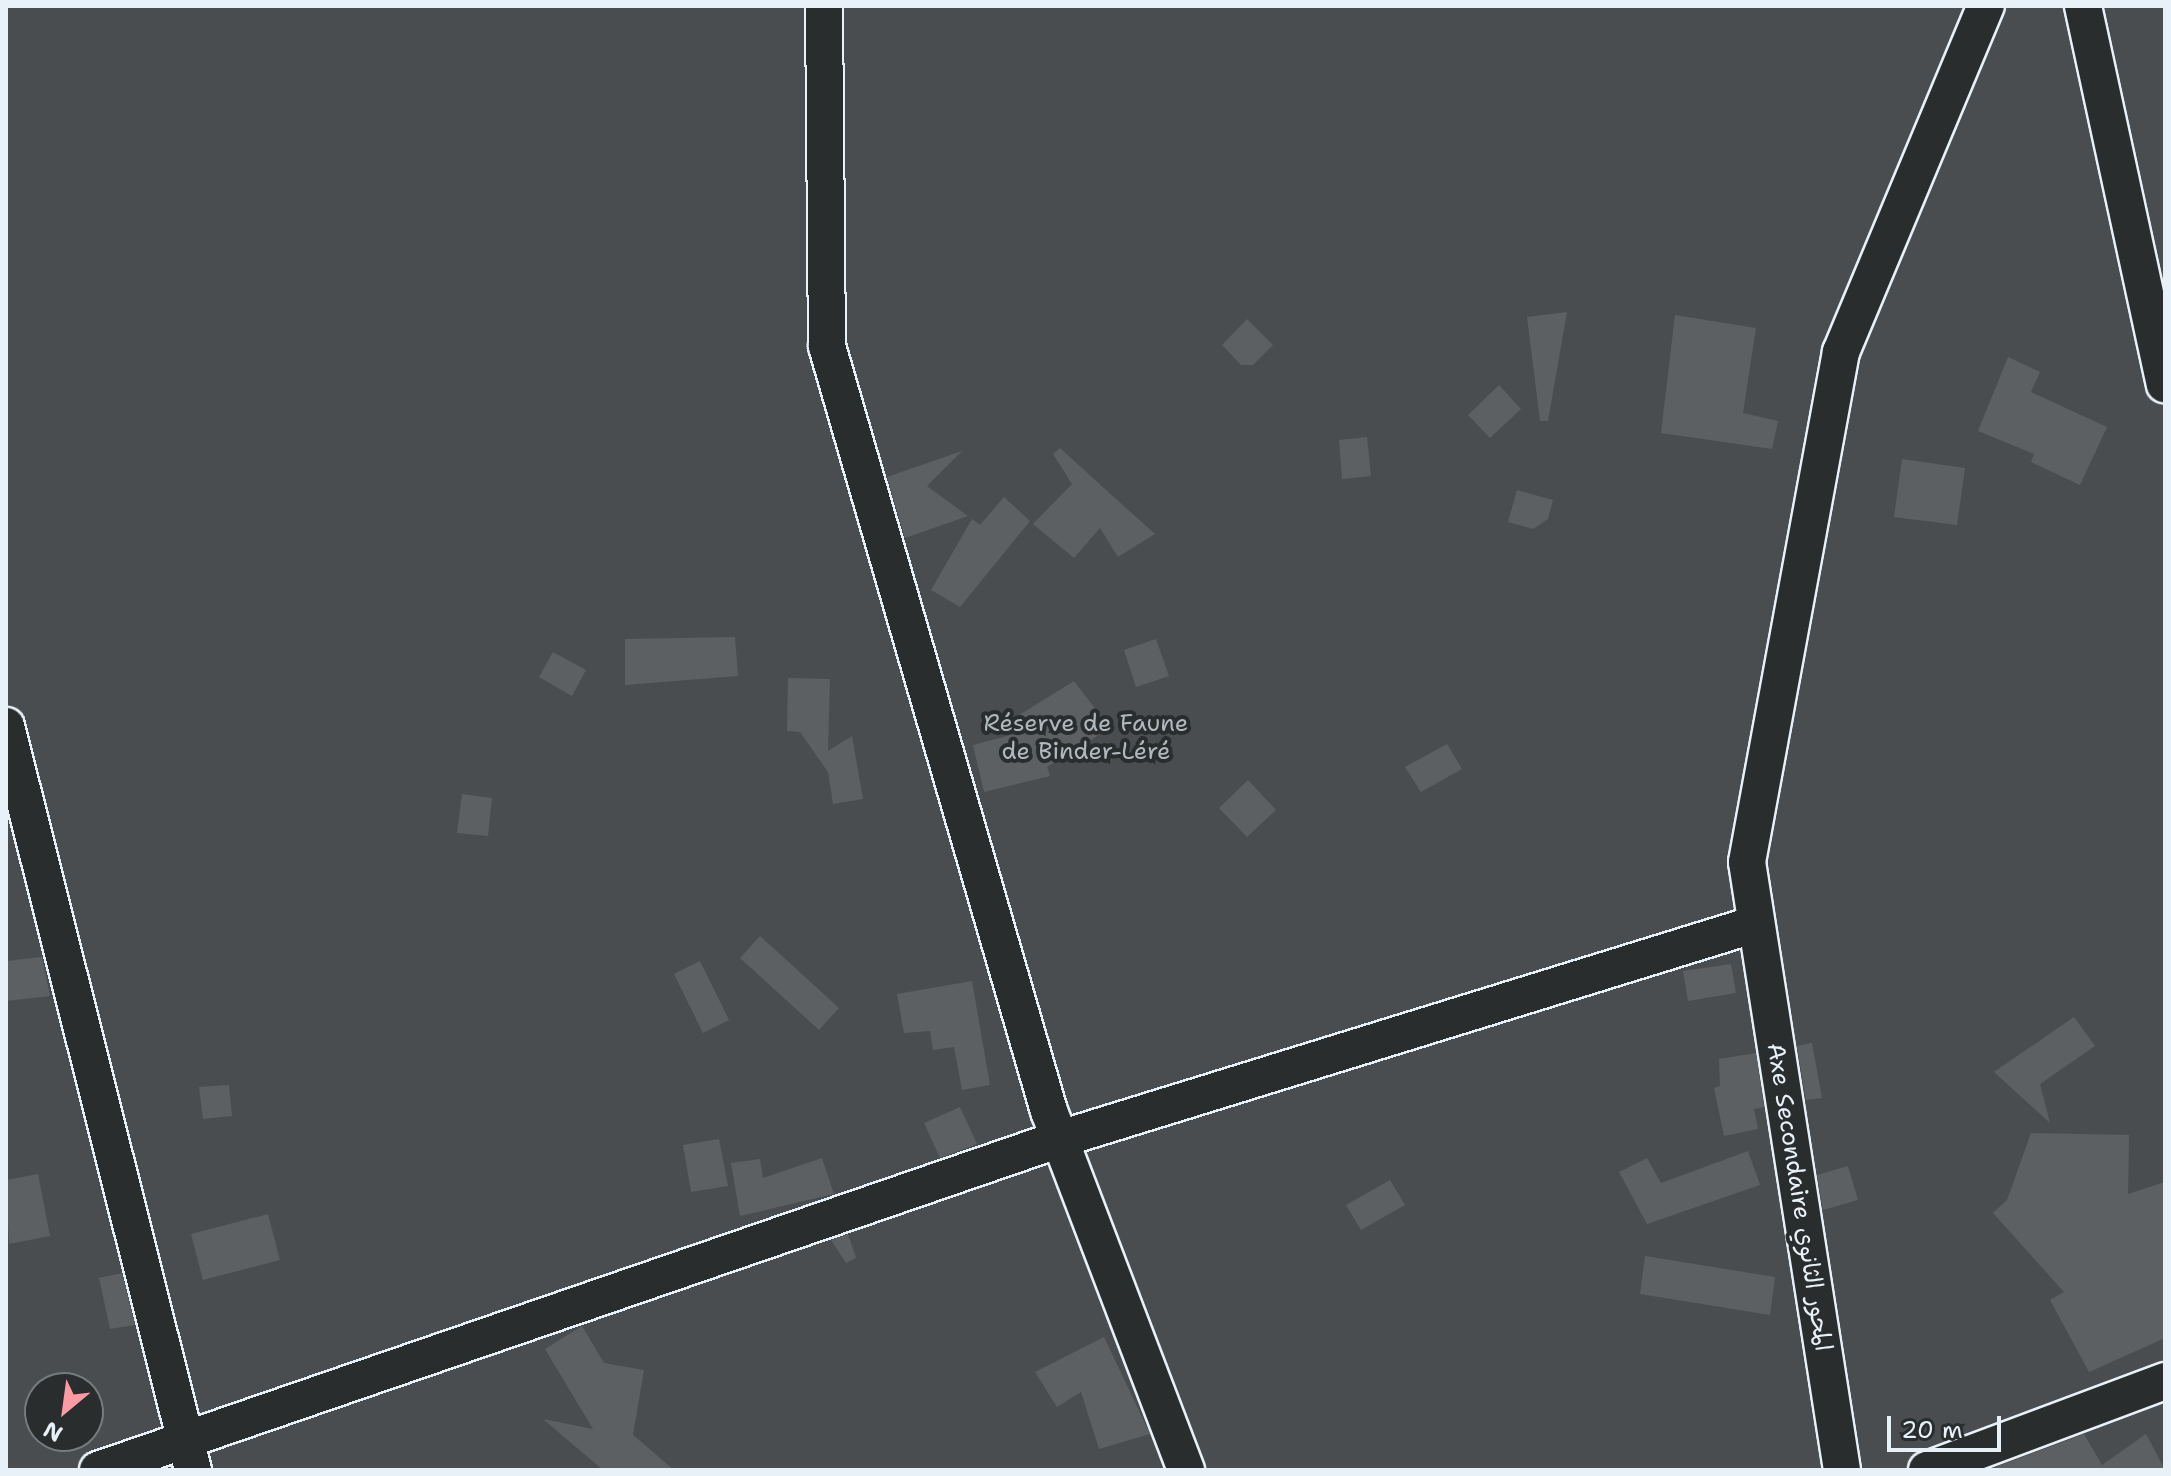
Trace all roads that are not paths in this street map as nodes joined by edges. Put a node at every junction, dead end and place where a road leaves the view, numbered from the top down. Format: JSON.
{"nodes":[{"id":1,"x":824,"y":6,"type":"edge"},
{"id":2,"x":1986,"y":6,"type":"edge"},
{"id":3,"x":2083,"y":6,"type":"edge"},
{"id":4,"x":2165,"y":384,"type":"edge"},
{"id":5,"x":6,"y":726,"type":"edge"},
{"id":6,"x":1756,"y":924,"type":"junction"},
{"id":7,"x":1060,"y":1139,"type":"junction"},
{"id":8,"x":2165,"y":1381,"type":"edge"},
{"id":9,"x":189,"y":1454,"type":"edge"},
{"id":10,"x":98,"y":1470,"type":"edge"},
{"id":11,"x":1186,"y":1470,"type":"edge"},
{"id":12,"x":1842,"y":1470,"type":"edge"},
{"id":13,"x":1927,"y":1470,"type":"edge"}],
"edges":[{"from":1,"to":7,"type":"street"},
{"from":2,"to":6,"type":"street","name":"Axe Secondaire المحور الثانوي"},
{"from":3,"to":4,"type":"street"},
{"from":5,"to":9,"type":"street"},
{"from":6,"to":7,"type":"street"},
{"from":6,"to":12,"type":"street","name":"Axe Secondaire المحور الثانوي"},
{"from":7,"to":9,"type":"street"},
{"from":7,"to":11,"type":"street"},
{"from":8,"to":13,"type":"street"},
{"from":9,"to":10,"type":"street"}]}
